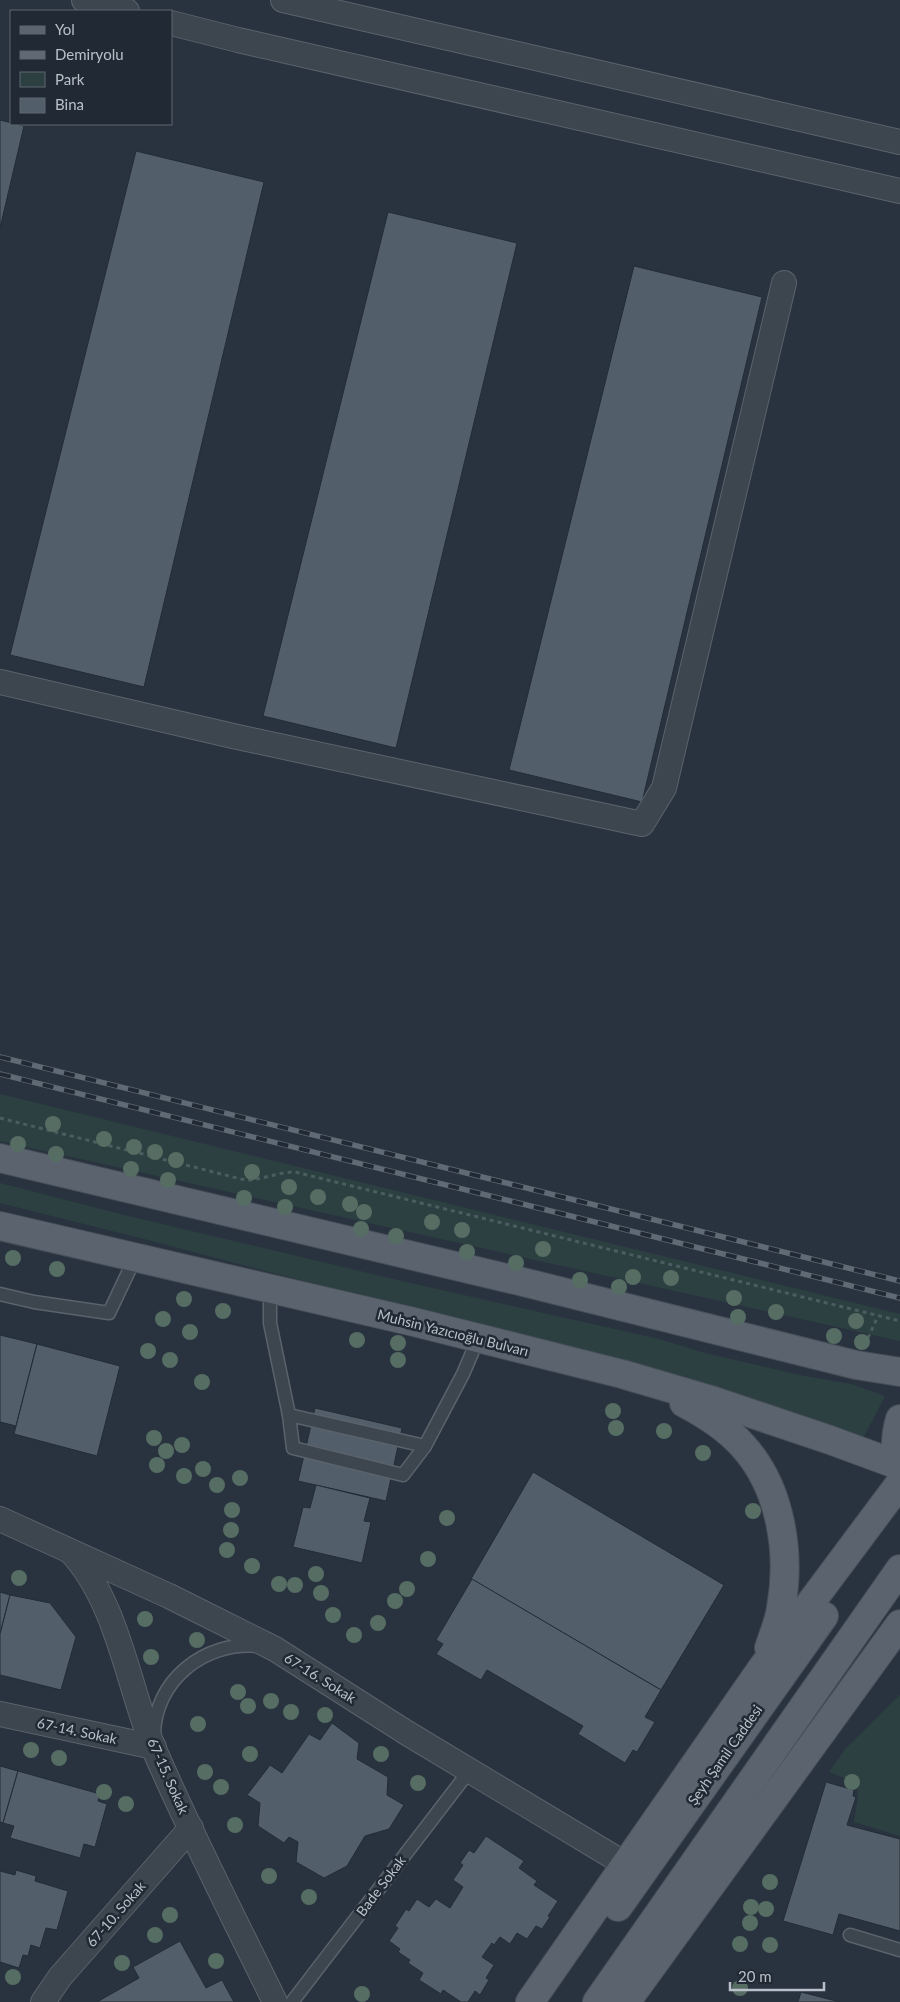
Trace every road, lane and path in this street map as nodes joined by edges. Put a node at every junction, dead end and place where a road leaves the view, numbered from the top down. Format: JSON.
{"nodes":[{"id":1,"x":84,"y":0,"type":"edge"},
{"id":2,"x":283,"y":0,"type":"edge"},
{"id":3,"x":123,"y":10,"type":"edge"},
{"id":4,"x":172,"y":23,"type":"edge"},
{"id":5,"x":900,"y":142,"type":"edge"},
{"id":6,"x":900,"y":191,"type":"edge"},
{"id":7,"x":784,"y":282,"type":"dead end"},
{"id":8,"x":0,"y":682,"type":"edge"},
{"id":9,"x":0,"y":1118,"type":"edge"},
{"id":10,"x":0,"y":1158,"type":"edge"},
{"id":11,"x":0,"y":1226,"type":"edge"},
{"id":12,"x":134,"y":1258,"type":"junction"},
{"id":13,"x":270,"y":1289,"type":"junction"},
{"id":14,"x":0,"y":1294,"type":"edge"},
{"id":15,"x":900,"y":1321,"type":"edge"},
{"id":16,"x":478,"y":1339,"type":"junction"},
{"id":17,"x":900,"y":1372,"type":"edge"},
{"id":18,"x":622,"y":1374,"type":"junction"},
{"id":19,"x":289,"y":1415,"type":"junction"},
{"id":20,"x":900,"y":1419,"type":"edge"},
{"id":21,"x":425,"y":1446,"type":"junction"},
{"id":22,"x":899,"y":1473,"type":"edge"},
{"id":23,"x":900,"y":1508,"type":"edge"},
{"id":24,"x":0,"y":1519,"type":"edge"},
{"id":25,"x":68,"y":1550,"type":"junction"},
{"id":26,"x":900,"y":1569,"type":"edge"},
{"id":27,"x":900,"y":1624,"type":"edge"},
{"id":28,"x":900,"y":1638,"type":"edge"},
{"id":29,"x":275,"y":1649,"type":"junction"},
{"id":30,"x":762,"y":1668,"type":"junction"},
{"id":31,"x":868,"y":1668,"type":"junction"},
{"id":32,"x":0,"y":1714,"type":"edge"},
{"id":33,"x":154,"y":1747,"type":"junction"},
{"id":34,"x":470,"y":1770,"type":"junction"},
{"id":35,"x":191,"y":1828,"type":"junction"},
{"id":36,"x":625,"y":1864,"type":"junction"},
{"id":37,"x":850,"y":1935,"type":"dead end"},
{"id":38,"x":900,"y":1950,"type":"edge"},
{"id":39,"x":43,"y":2002,"type":"edge"},
{"id":40,"x":274,"y":2002,"type":"edge"},
{"id":41,"x":292,"y":2002,"type":"edge"},
{"id":42,"x":530,"y":2002,"type":"edge"},
{"id":43,"x":550,"y":2002,"type":"edge"},
{"id":44,"x":597,"y":2002,"type":"edge"},
{"id":45,"x":626,"y":2002,"type":"edge"}],
"edges":[{"from":1,"to":3,"type":"street"},
{"from":2,"to":5,"type":"street"},
{"from":4,"to":6,"type":"street"},
{"from":7,"to":8,"type":"street"},
{"from":9,"to":15,"type":"path"},
{"from":10,"to":17,"type":"main road"},
{"from":11,"to":12,"type":"main road","name":"Muhsin Yazıcıoğlu Bulvarı"},
{"from":12,"to":13,"type":"main road","name":"Muhsin Yazıcıoğlu Bulvarı"},
{"from":12,"to":14,"type":"lane"},
{"from":13,"to":16,"type":"main road","name":"Muhsin Yazıcıoğlu Bulvarı"},
{"from":13,"to":19,"type":"lane"},
{"from":16,"to":18,"type":"main road","name":"Muhsin Yazıcıoğlu Bulvarı"},
{"from":16,"to":21,"type":"lane"},
{"from":18,"to":22,"type":"main road","name":"Muhsin Yazıcıoğlu Bulvarı"},
{"from":18,"to":30,"type":"main road"},
{"from":19,"to":21,"type":"lane"},
{"from":19,"to":21,"type":"lane"},
{"from":20,"to":22,"type":"main road"},
{"from":22,"to":30,"type":"main road"},
{"from":23,"to":43,"type":"main road","name":"Şeyh Şamil Caddesi"},
{"from":24,"to":25,"type":"street","name":"67-16. Sokak"},
{"from":25,"to":29,"type":"street","name":"67-16. Sokak"},
{"from":25,"to":33,"type":"street","name":"67-15. Sokak"},
{"from":26,"to":44,"type":"main road"},
{"from":27,"to":31,"type":"main road"},
{"from":28,"to":31,"type":"main road"},
{"from":29,"to":33,"type":"lane"},
{"from":29,"to":34,"type":"street","name":"67-16. Sokak"},
{"from":30,"to":36,"type":"main road"},
{"from":31,"to":45,"type":"main road"},
{"from":32,"to":33,"type":"street","name":"67-14. Sokak"},
{"from":33,"to":35,"type":"street","name":"67-15. Sokak"},
{"from":34,"to":36,"type":"street","name":"67-16. Sokak"},
{"from":34,"to":41,"type":"lane","name":"Bade Sokak"},
{"from":35,"to":39,"type":"street","name":"67-10. Sokak"},
{"from":35,"to":40,"type":"street","name":"67-15. Sokak"},
{"from":36,"to":42,"type":"main road"},
{"from":37,"to":38,"type":"lane"}]}
